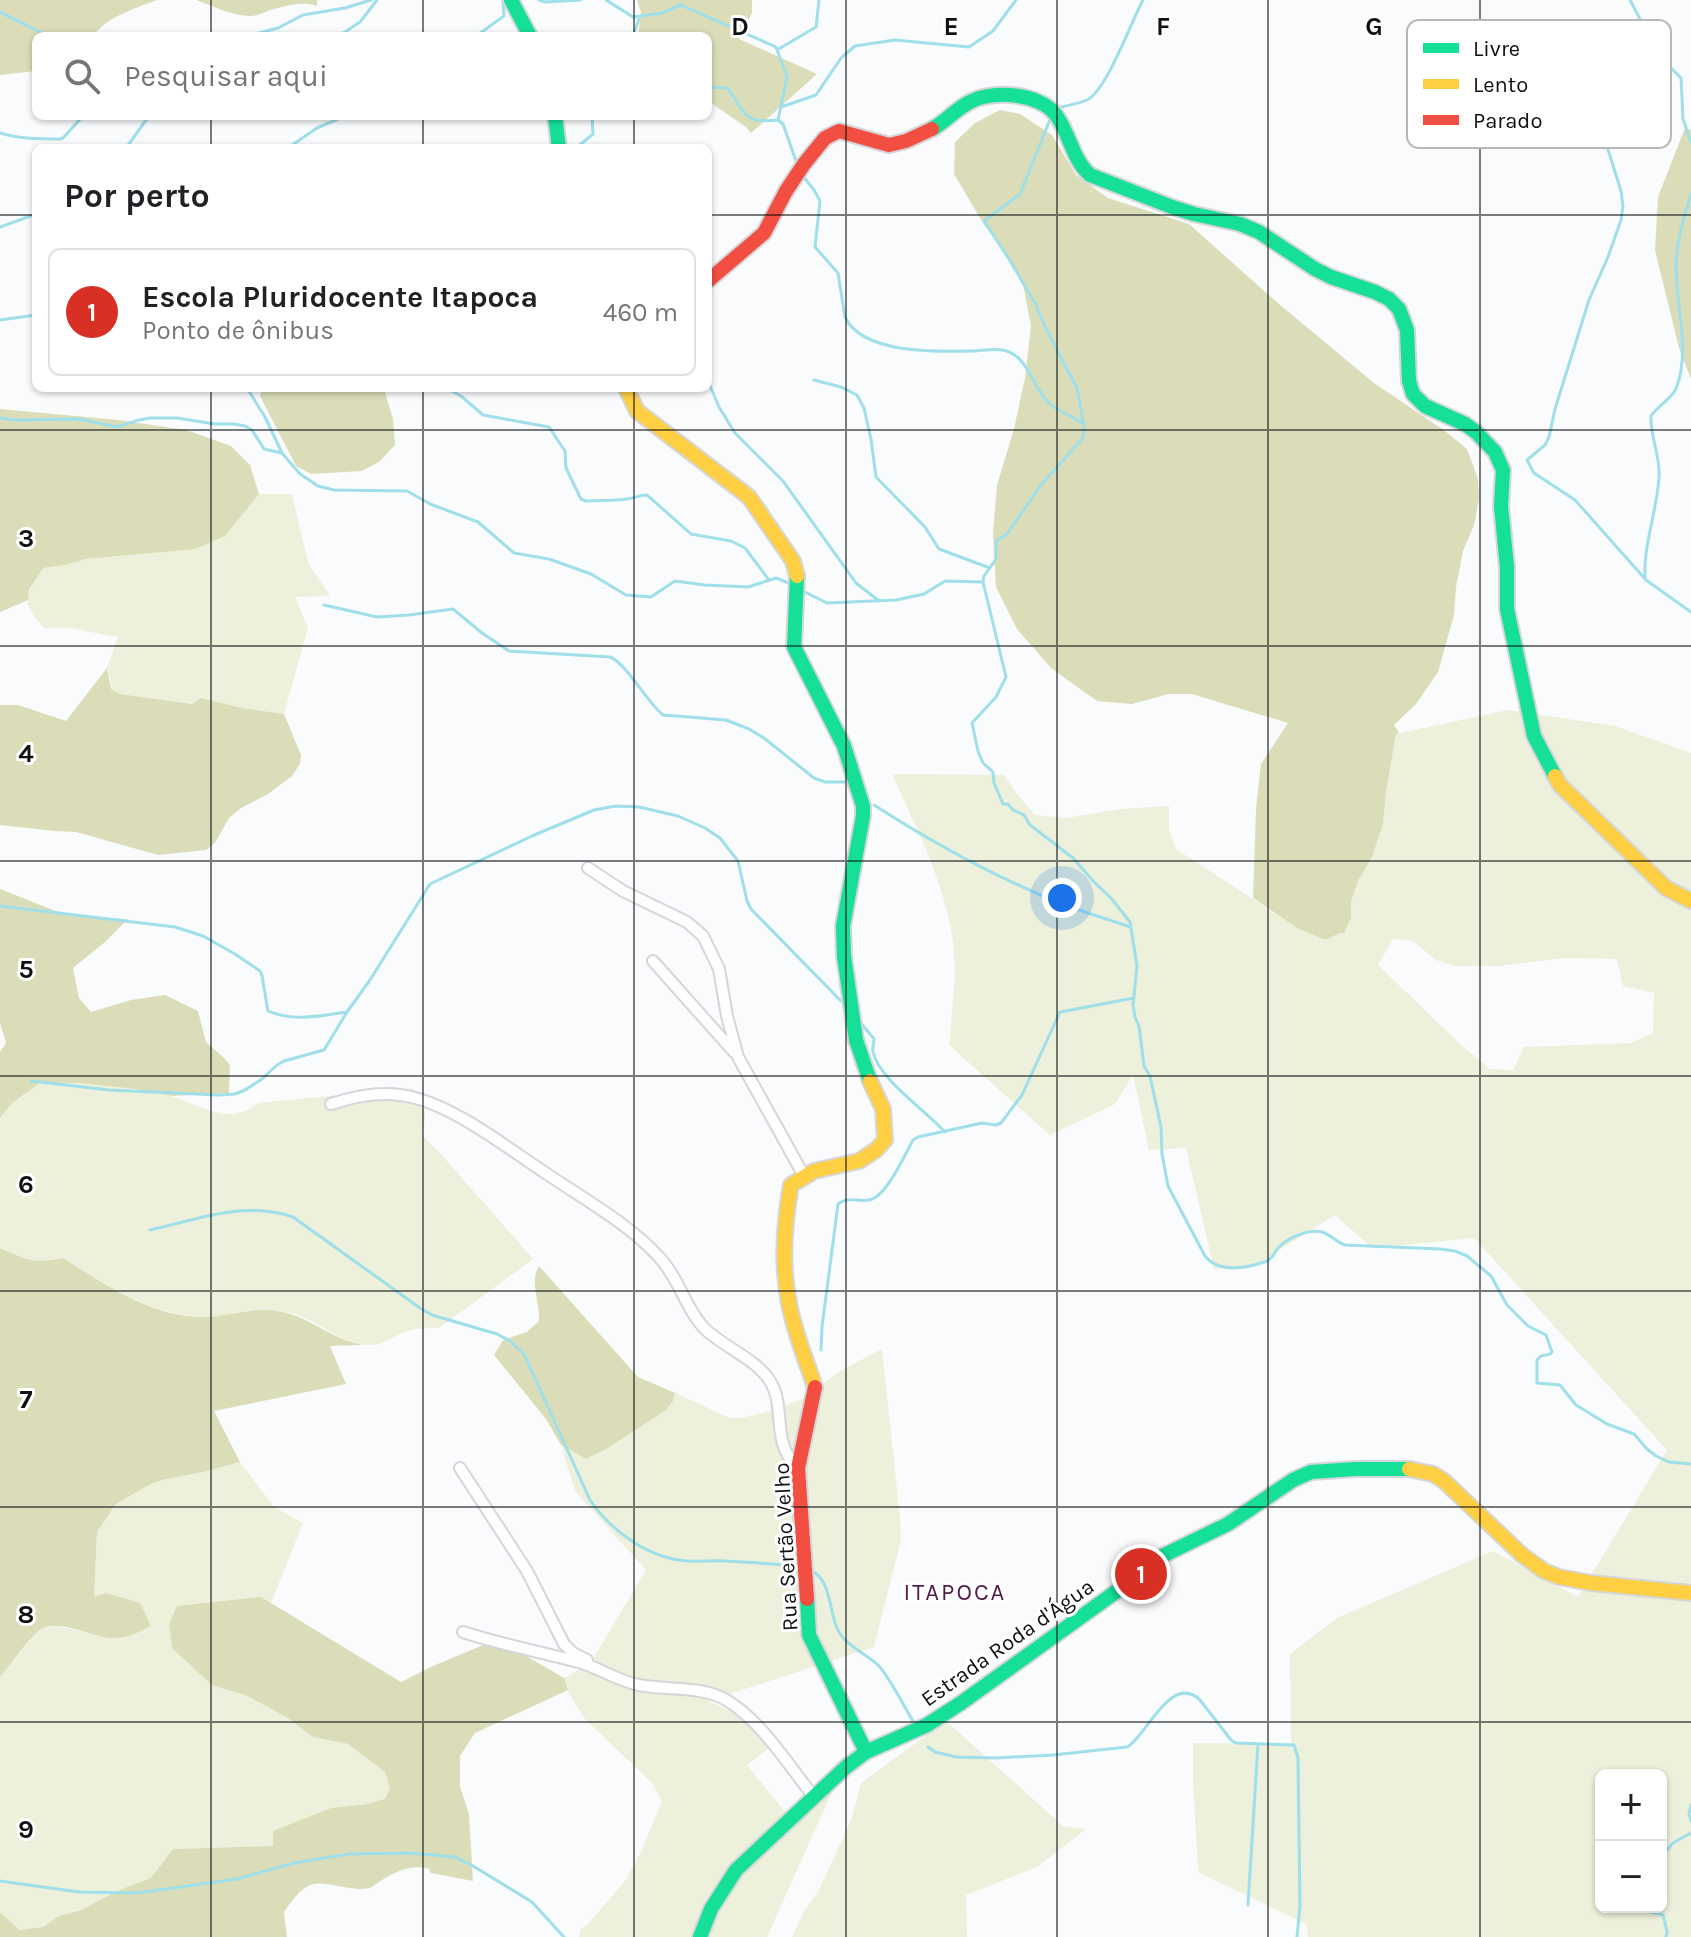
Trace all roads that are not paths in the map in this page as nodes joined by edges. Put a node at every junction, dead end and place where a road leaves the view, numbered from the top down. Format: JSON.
{"nodes":[{"id":1,"x":511,"y":0,"type":"edge"},
{"id":2,"x":528,"y":32,"type":"edge"},
{"id":3,"x":556,"y":120,"type":"edge"},
{"id":4,"x":558,"y":144,"type":"edge"},
{"id":5,"x":712,"y":278,"type":"edge"},
{"id":6,"x":628,"y":392,"type":"edge"},
{"id":7,"x":588,"y":868,"type":"dead end"},
{"id":8,"x":1691,"y":901,"type":"edge"},
{"id":9,"x":653,"y":961,"type":"dead end"},
{"id":10,"x":738,"y":1057,"type":"junction"},
{"id":11,"x":331,"y":1104,"type":"dead end"},
{"id":12,"x":804,"y":1176,"type":"junction"},
{"id":13,"x":460,"y":1468,"type":"dead end"},
{"id":14,"x":798,"y":1468,"type":"junction"},
{"id":15,"x":1691,"y":1593,"type":"edge"},
{"id":16,"x":463,"y":1632,"type":"dead end"},
{"id":17,"x":599,"y":1669,"type":"junction"},
{"id":18,"x":866,"y":1752,"type":"junction"},
{"id":19,"x":814,"y":1797,"type":"junction"},
{"id":20,"x":700,"y":1937,"type":"edge"}],
"edges":[{"from":1,"to":2,"type":"street"},
{"from":3,"to":4,"type":"street"},
{"from":5,"to":8,"type":"street"},
{"from":6,"to":12,"type":"street"},
{"from":7,"to":10,"type":"street"},
{"from":9,"to":10,"type":"street"},
{"from":10,"to":12,"type":"street"},
{"from":11,"to":14,"type":"street"},
{"from":12,"to":14,"type":"street","name":"Rua Sertão Velho"},
{"from":13,"to":17,"type":"street"},
{"from":14,"to":18,"type":"street","name":"Rua Sertão Velho"},
{"from":15,"to":18,"type":"street","name":"Estrada Roda d'Água"},
{"from":16,"to":17,"type":"street"},
{"from":17,"to":19,"type":"street"},
{"from":18,"to":19,"type":"street","name":"Estrada Roda d'Água"},
{"from":19,"to":20,"type":"street","name":"Estrada Roda d'Água"}]}
